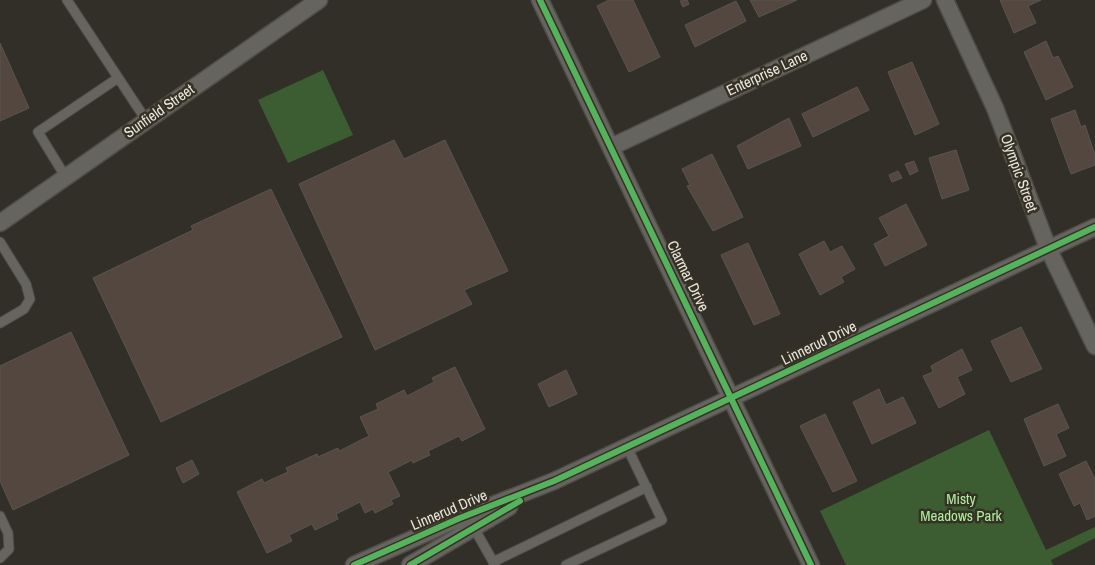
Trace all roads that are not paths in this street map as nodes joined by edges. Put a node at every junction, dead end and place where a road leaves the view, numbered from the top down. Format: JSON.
{"nodes":[{"id":1,"x":67,"y":0,"type":"edge"},
{"id":2,"x":319,"y":0,"type":"edge"},
{"id":3,"x":540,"y":0,"type":"edge"},
{"id":4,"x":923,"y":0,"type":"edge"},
{"id":5,"x":945,"y":0,"type":"edge"},
{"id":6,"x":118,"y":78,"type":"junction"},
{"id":7,"x":146,"y":120,"type":"junction"},
{"id":8,"x":611,"y":146,"type":"junction"},
{"id":9,"x":65,"y":176,"type":"junction"},
{"id":10,"x":0,"y":223,"type":"edge"},
{"id":11,"x":1095,"y":227,"type":"edge"},
{"id":12,"x":0,"y":242,"type":"edge"},
{"id":13,"x":1048,"y":248,"type":"junction"},
{"id":14,"x":0,"y":322,"type":"edge"},
{"id":15,"x":1095,"y":346,"type":"edge"},
{"id":16,"x":732,"y":398,"type":"junction"},
{"id":17,"x":627,"y":447,"type":"junction"},
{"id":18,"x":554,"y":481,"type":"junction"},
{"id":19,"x":646,"y":487,"type":"junction"},
{"id":20,"x":0,"y":516,"type":"edge"},
{"id":21,"x":474,"y":528,"type":"junction"},
{"id":22,"x":0,"y":558,"type":"edge"},
{"id":23,"x":494,"y":563,"type":"edge"},
{"id":24,"x":809,"y":564,"type":"edge"},
{"id":25,"x":354,"y":565,"type":"edge"},
{"id":26,"x":410,"y":565,"type":"edge"},
{"id":27,"x":566,"y":565,"type":"edge"}],
"edges":[{"from":1,"to":6,"type":"lane"},
{"from":2,"to":7,"type":"street","name":"Sunfield Street"},
{"from":3,"to":8,"type":"street","name":"Clarmar Drive"},
{"from":4,"to":8,"type":"street","name":"Enterprise Lane"},
{"from":5,"to":13,"type":"street","name":"Olympic Street"},
{"from":6,"to":7,"type":"lane"},
{"from":6,"to":9,"type":"lane"},
{"from":7,"to":9,"type":"street","name":"Sunfield Street"},
{"from":8,"to":16,"type":"street","name":"Clarmar Drive"},
{"from":9,"to":10,"type":"street","name":"Sunfield Street"},
{"from":11,"to":13,"type":"street","name":"Linnerud Drive"},
{"from":12,"to":14,"type":"lane"},
{"from":13,"to":15,"type":"street","name":"Olympic Street"},
{"from":13,"to":16,"type":"street","name":"Linnerud Drive"},
{"from":16,"to":17,"type":"street","name":"Linnerud Drive"},
{"from":16,"to":24,"type":"street","name":"Clarmar Drive"},
{"from":17,"to":18,"type":"street","name":"Linnerud Drive"},
{"from":17,"to":19,"type":"lane"},
{"from":18,"to":21,"type":"street","name":"Linnerud Drive"},
{"from":18,"to":25,"type":"street","name":"Linnerud Drive"},
{"from":19,"to":23,"type":"lane"},
{"from":19,"to":27,"type":"lane"},
{"from":20,"to":22,"type":"lane"},
{"from":21,"to":23,"type":"lane"},
{"from":21,"to":26,"type":"street","name":"Linnerud Drive"}]}
